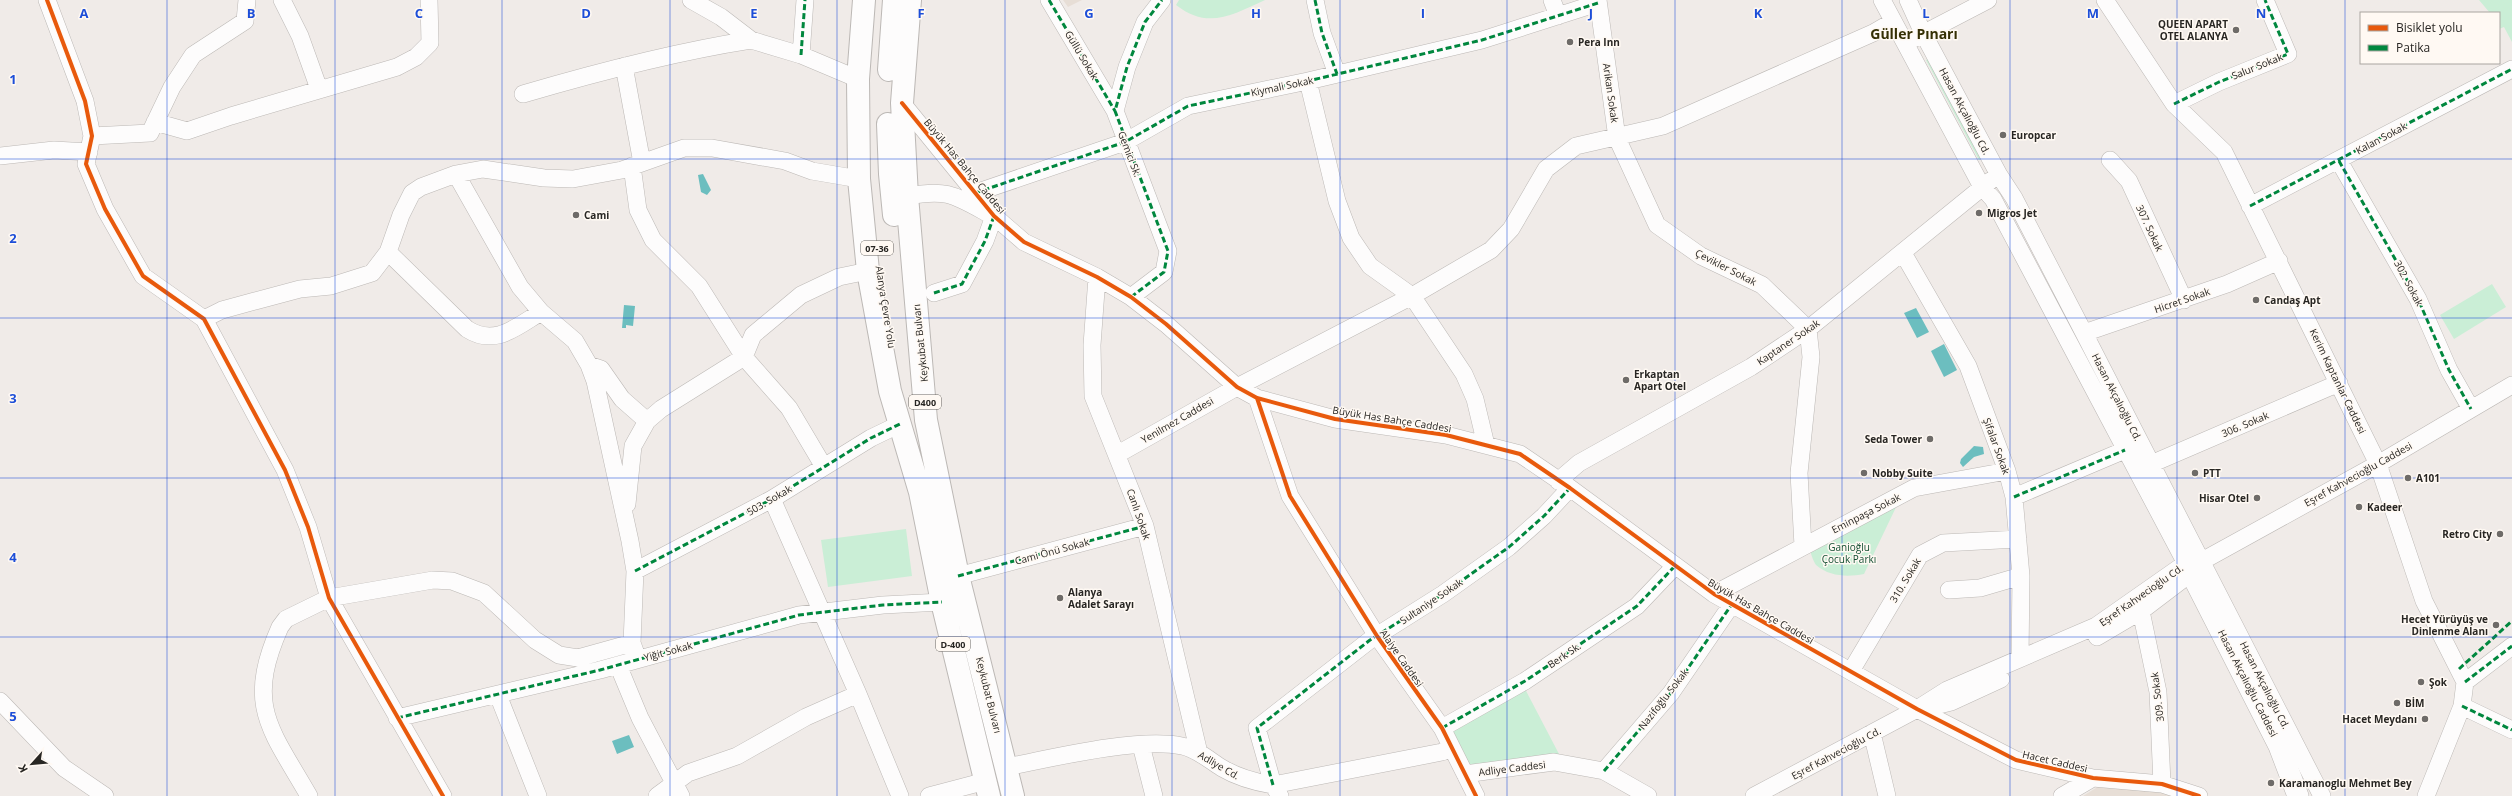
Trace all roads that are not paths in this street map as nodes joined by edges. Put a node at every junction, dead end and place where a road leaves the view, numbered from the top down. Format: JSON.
{"nodes":[{"id":1,"x":47,"y":0,"type":"edge"},
{"id":2,"x":247,"y":0,"type":"edge"},
{"id":3,"x":282,"y":0,"type":"edge"},
{"id":4,"x":429,"y":0,"type":"edge"},
{"id":5,"x":691,"y":0,"type":"edge"},
{"id":6,"x":805,"y":0,"type":"edge"},
{"id":7,"x":864,"y":0,"type":"edge"},
{"id":8,"x":877,"y":0,"type":"edge"},
{"id":9,"x":894,"y":0,"type":"edge"},
{"id":10,"x":910,"y":0,"type":"edge"},
{"id":11,"x":1049,"y":0,"type":"edge"},
{"id":12,"x":1162,"y":0,"type":"edge"},
{"id":13,"x":1552,"y":0,"type":"edge"},
{"id":14,"x":1882,"y":0,"type":"edge"},
{"id":15,"x":1908,"y":0,"type":"edge"},
{"id":16,"x":1988,"y":0,"type":"edge"},
{"id":17,"x":2105,"y":0,"type":"edge"},
{"id":18,"x":2265,"y":0,"type":"edge"},
{"id":19,"x":1318,"y":1,"type":"edge"},
{"id":20,"x":1598,"y":2,"type":"edge"},
{"id":21,"x":1558,"y":16,"type":"junction"},
{"id":22,"x":1892,"y":22,"type":"junction"},
{"id":23,"x":1923,"y":33,"type":"junction"},
{"id":24,"x":751,"y":40,"type":"junction"},
{"id":25,"x":1904,"y":43,"type":"junction"},
{"id":26,"x":801,"y":55,"type":"junction"},
{"id":27,"x":624,"y":66,"type":"junction"},
{"id":28,"x":2512,"y":69,"type":"edge"},
{"id":29,"x":1337,"y":74,"type":"junction"},
{"id":30,"x":858,"y":79,"type":"junction"},
{"id":31,"x":1308,"y":81,"type":"junction"},
{"id":32,"x":319,"y":89,"type":"junction"},
{"id":33,"x":523,"y":94,"type":"dead end"},
{"id":34,"x":902,"y":103,"type":"junction"},
{"id":35,"x":2174,"y":104,"type":"junction"},
{"id":36,"x":1115,"y":111,"type":"junction"},
{"id":37,"x":156,"y":122,"type":"junction"},
{"id":38,"x":1617,"y":138,"type":"junction"},
{"id":39,"x":1125,"y":142,"type":"junction"},
{"id":40,"x":90,"y":144,"type":"junction"},
{"id":41,"x":0,"y":156,"type":"edge"},
{"id":42,"x":2110,"y":160,"type":"dead end"},
{"id":43,"x":2339,"y":161,"type":"junction"},
{"id":44,"x":637,"y":165,"type":"junction"},
{"id":45,"x":456,"y":174,"type":"junction"},
{"id":46,"x":1999,"y":175,"type":"junction"},
{"id":47,"x":859,"y":179,"type":"junction"},
{"id":48,"x":1982,"y":187,"type":"junction"},
{"id":49,"x":975,"y":193,"type":"junction"},
{"id":50,"x":907,"y":196,"type":"junction"},
{"id":51,"x":2250,"y":206,"type":"junction"},
{"id":52,"x":994,"y":216,"type":"junction"},
{"id":53,"x":388,"y":252,"type":"junction"},
{"id":54,"x":1903,"y":253,"type":"junction"},
{"id":55,"x":2279,"y":262,"type":"junction"},
{"id":56,"x":868,"y":271,"type":"junction"},
{"id":57,"x":1097,"y":277,"type":"junction"},
{"id":58,"x":934,"y":293,"type":"dead end"},
{"id":59,"x":1412,"y":296,"type":"junction"},
{"id":60,"x":1131,"y":297,"type":"junction"},
{"id":61,"x":2184,"y":300,"type":"junction"},
{"id":62,"x":541,"y":312,"type":"junction"},
{"id":63,"x":204,"y":319,"type":"junction"},
{"id":64,"x":1808,"y":329,"type":"junction"},
{"id":65,"x":2084,"y":333,"type":"junction"},
{"id":66,"x":744,"y":357,"type":"junction"},
{"id":67,"x":589,"y":365,"type":"junction"},
{"id":68,"x":2340,"y":383,"type":"junction"},
{"id":69,"x":2512,"y":385,"type":"edge"},
{"id":70,"x":1237,"y":387,"type":"junction"},
{"id":71,"x":1257,"y":398,"type":"junction"},
{"id":72,"x":2471,"y":409,"type":"junction"},
{"id":73,"x":926,"y":420,"type":"junction"},
{"id":74,"x":647,"y":421,"type":"junction"},
{"id":75,"x":900,"y":424,"type":"junction"},
{"id":76,"x":1486,"y":446,"type":"junction"},
{"id":77,"x":2125,"y":450,"type":"junction"},
{"id":78,"x":1118,"y":454,"type":"junction"},
{"id":79,"x":2151,"y":464,"type":"junction"},
{"id":80,"x":2378,"y":464,"type":"junction"},
{"id":81,"x":824,"y":467,"type":"junction"},
{"id":82,"x":2007,"y":471,"type":"junction"},
{"id":83,"x":1564,"y":484,"type":"junction"},
{"id":84,"x":920,"y":492,"type":"junction"},
{"id":85,"x":2014,"y":497,"type":"junction"},
{"id":86,"x":772,"y":500,"type":"junction"},
{"id":87,"x":623,"y":508,"type":"junction"},
{"id":88,"x":1145,"y":526,"type":"junction"},
{"id":89,"x":2018,"y":539,"type":"junction"},
{"id":90,"x":1803,"y":546,"type":"junction"},
{"id":91,"x":2193,"y":566,"type":"junction"},
{"id":92,"x":1674,"y":567,"type":"junction"},
{"id":93,"x":635,"y":570,"type":"junction"},
{"id":94,"x":958,"y":576,"type":"junction"},
{"id":95,"x":2021,"y":576,"type":"junction"},
{"id":96,"x":1950,"y":590,"type":"dead end"},
{"id":97,"x":1714,"y":594,"type":"junction"},
{"id":98,"x":329,"y":598,"type":"junction"},
{"id":99,"x":942,"y":602,"type":"junction"},
{"id":100,"x":1732,"y":604,"type":"junction"},
{"id":101,"x":2141,"y":611,"type":"junction"},
{"id":102,"x":822,"y":612,"type":"junction"},
{"id":103,"x":1377,"y":636,"type":"junction"},
{"id":104,"x":632,"y":643,"type":"junction"},
{"id":105,"x":2512,"y":646,"type":"edge"},
{"id":106,"x":2020,"y":658,"type":"junction"},
{"id":107,"x":638,"y":659,"type":"junction"},
{"id":108,"x":618,"y":665,"type":"junction"},
{"id":109,"x":1851,"y":671,"type":"junction"},
{"id":110,"x":2465,"y":682,"type":"junction"},
{"id":111,"x":858,"y":694,"type":"junction"},
{"id":112,"x":498,"y":695,"type":"junction"},
{"id":113,"x":0,"y":701,"type":"edge"},
{"id":114,"x":1951,"y":702,"type":"junction"},
{"id":115,"x":2462,"y":706,"type":"junction"},
{"id":116,"x":1917,"y":710,"type":"junction"},
{"id":117,"x":397,"y":718,"type":"junction"},
{"id":118,"x":1949,"y":726,"type":"junction"},
{"id":119,"x":1442,"y":728,"type":"junction"},
{"id":120,"x":2512,"y":730,"type":"edge"},
{"id":121,"x":1872,"y":733,"type":"junction"},
{"id":122,"x":1142,"y":745,"type":"junction"},
{"id":123,"x":1452,"y":748,"type":"junction"},
{"id":124,"x":1199,"y":753,"type":"junction"},
{"id":125,"x":1007,"y":768,"type":"junction"},
{"id":126,"x":1604,"y":771,"type":"junction"},
{"id":127,"x":1465,"y":774,"type":"junction"},
{"id":128,"x":2093,"y":778,"type":"junction"},
{"id":129,"x":2162,"y":784,"type":"junction"},
{"id":130,"x":988,"y":789,"type":"edge"},
{"id":131,"x":677,"y":790,"type":"edge"},
{"id":132,"x":1277,"y":791,"type":"edge"},
{"id":133,"x":105,"y":796,"type":"edge"},
{"id":134,"x":309,"y":796,"type":"edge"},
{"id":135,"x":443,"y":796,"type":"edge"},
{"id":136,"x":538,"y":796,"type":"edge"},
{"id":137,"x":657,"y":796,"type":"edge"},
{"id":138,"x":900,"y":796,"type":"edge"},
{"id":139,"x":929,"y":796,"type":"edge"},
{"id":140,"x":1013,"y":796,"type":"edge"},
{"id":141,"x":1154,"y":796,"type":"edge"},
{"id":142,"x":1476,"y":796,"type":"edge"},
{"id":143,"x":1648,"y":796,"type":"edge"},
{"id":144,"x":1754,"y":796,"type":"edge"},
{"id":145,"x":1887,"y":796,"type":"edge"},
{"id":146,"x":2062,"y":796,"type":"edge"},
{"id":147,"x":2197,"y":796,"type":"edge"},
{"id":148,"x":2298,"y":796,"type":"edge"},
{"id":149,"x":2322,"y":796,"type":"edge"},
{"id":150,"x":2426,"y":796,"type":"edge"}],
"edges":[{"from":1,"to":40,"type":"street"},
{"from":2,"to":37,"type":"street"},
{"from":3,"to":32,"type":"street"},
{"from":4,"to":32,"type":"street"},
{"from":5,"to":24,"type":"street"},
{"from":6,"to":26,"type":"street"},
{"from":7,"to":30,"type":"highway","number":"D400"},
{"from":8,"to":84,"type":"highway","name":"Alanya Çevre Yolu","number":"07-36"},
{"from":9,"to":73,"type":"highway","name":"Alanya Çevre Yolu","number":"07-36"},
{"from":10,"to":34,"type":"highway","name":"Keykubat Bulvarı","number":"D400"},
{"from":11,"to":36,"type":"street","name":"Güllü Sokak"},
{"from":12,"to":36,"type":"street"},
{"from":13,"to":21,"type":"street"},
{"from":14,"to":22,"type":"street","name":"Hasan Akçalıoğlu Cd."},
{"from":15,"to":23,"type":"street","name":"Hasan Akçalıoğlu Cd."},
{"from":16,"to":23,"type":"street"},
{"from":17,"to":35,"type":"street","name":"Kerim Kaptanlar Caddesi"},
{"from":18,"to":35,"type":"street","name":"Salur Sokak"},
{"from":19,"to":29,"type":"street"},
{"from":20,"to":21,"type":"street","name":"Kiymali Sokak"},
{"from":20,"to":38,"type":"street","name":"Arikan Sokak"},
{"from":21,"to":29,"type":"street","name":"Kiymali Sokak"},
{"from":22,"to":25,"type":"street","name":"Hasan Akçalıoğlu Cd."},
{"from":22,"to":38,"type":"street","name":"Yenilmez Caddesi"},
{"from":23,"to":25,"type":"street"},
{"from":23,"to":46,"type":"street","name":"Hasan Akçalıoğlu Cd."},
{"from":24,"to":26,"type":"street"},
{"from":24,"to":27,"type":"street"},
{"from":25,"to":48,"type":"street","name":"Hasan Akçalıoğlu Cd."},
{"from":26,"to":30,"type":"street"},
{"from":27,"to":33,"type":"street"},
{"from":27,"to":44,"type":"street"},
{"from":28,"to":43,"type":"street","name":"Kalan Sokak"},
{"from":29,"to":31,"type":"street","name":"Kiymali Sokak"},
{"from":30,"to":47,"type":"highway","number":"D400"},
{"from":31,"to":39,"type":"street","name":"Kiymali Sokak"},
{"from":31,"to":59,"type":"street"},
{"from":32,"to":37,"type":"street"},
{"from":34,"to":49,"type":"street","name":"Büyük Has Bahçe Caddesi"},
{"from":34,"to":50,"type":"highway","name":"Keykubat Bulvarı","number":"D400"},
{"from":35,"to":51,"type":"street","name":"Kerim Kaptanlar Caddesi"},
{"from":36,"to":39,"type":"street","name":"Gemici Sk."},
{"from":37,"to":40,"type":"street"},
{"from":38,"to":59,"type":"street","name":"Yenilmez Caddesi"},
{"from":38,"to":64,"type":"street","name":"Çevikler Sokak"},
{"from":39,"to":49,"type":"street","name":"Kiymali Sokak"},
{"from":39,"to":60,"type":"street","name":"Gemici Sk."},
{"from":40,"to":41,"type":"street"},
{"from":40,"to":63,"type":"street"},
{"from":42,"to":61,"type":"street","name":"307. Sokak"},
{"from":43,"to":51,"type":"street","name":"Kalan Sokak"},
{"from":43,"to":72,"type":"street","name":"302. Sokak"},
{"from":44,"to":45,"type":"street"},
{"from":44,"to":47,"type":"street"},
{"from":44,"to":66,"type":"street"},
{"from":45,"to":53,"type":"street"},
{"from":45,"to":62,"type":"street"},
{"from":46,"to":48,"type":"street","name":"Kaptaner Sokak"},
{"from":46,"to":65,"type":"street","name":"Hasan Akçalıoğlu Cd."},
{"from":47,"to":56,"type":"highway","number":"D400"},
{"from":48,"to":54,"type":"street","name":"Kaptaner Sokak"},
{"from":48,"to":77,"type":"street","name":"Hasan Akçalıoğlu Cd."},
{"from":49,"to":52,"type":"street","name":"Büyük Has Bahçe Caddesi"},
{"from":50,"to":52,"type":"street"},
{"from":50,"to":73,"type":"highway","name":"Keykubat Bulvarı","number":"D400"},
{"from":51,"to":55,"type":"street","name":"Kerim Kaptanlar Caddesi"},
{"from":52,"to":57,"type":"street","name":"Büyük Has Bahçe Caddesi"},
{"from":52,"to":58,"type":"street"},
{"from":53,"to":62,"type":"street"},
{"from":53,"to":63,"type":"street"},
{"from":54,"to":64,"type":"street","name":"Kaptaner Sokak"},
{"from":54,"to":82,"type":"street","name":"Şifalar Sokak"},
{"from":55,"to":61,"type":"street","name":"Hicret Sokak"},
{"from":55,"to":68,"type":"street","name":"Kerim Kaptanlar Caddesi"},
{"from":56,"to":66,"type":"street"},
{"from":56,"to":75,"type":"highway","number":"D400"},
{"from":57,"to":60,"type":"street","name":"Büyük Has Bahçe Caddesi"},
{"from":57,"to":78,"type":"street","name":"Canlı Sokak"},
{"from":59,"to":70,"type":"street","name":"Yenilmez Caddesi"},
{"from":59,"to":76,"type":"street"},
{"from":60,"to":70,"type":"street","name":"Büyük Has Bahçe Caddesi"},
{"from":61,"to":65,"type":"street","name":"Hicret Sokak"},
{"from":62,"to":67,"type":"street"},
{"from":63,"to":98,"type":"street"},
{"from":64,"to":83,"type":"street","name":"Kaptaner Sokak"},
{"from":64,"to":90,"type":"street"},
{"from":65,"to":79,"type":"street","name":"Hasan Akçalıoğlu Cd."},
{"from":66,"to":74,"type":"street"},
{"from":66,"to":81,"type":"street"},
{"from":67,"to":74,"type":"street"},
{"from":67,"to":87,"type":"street"},
{"from":68,"to":79,"type":"street","name":"306. Sokak"},
{"from":68,"to":80,"type":"street","name":"Kerim Kaptanlar Caddesi"},
{"from":69,"to":72,"type":"street","name":"Eşref Kahvecioğlu Caddesi"},
{"from":70,"to":71,"type":"street","name":"Büyük Has Bahçe Caddesi"},
{"from":70,"to":78,"type":"street","name":"Yenilmez Caddesi"},
{"from":71,"to":76,"type":"street","name":"Büyük Has Bahçe Caddesi"},
{"from":71,"to":103,"type":"street","name":"Alaiye Caddesi"},
{"from":72,"to":80,"type":"street","name":"Eşref Kahvecioğlu Caddesi"},
{"from":73,"to":94,"type":"highway","name":"Keykubat Bulvarı","number":"D400"},
{"from":74,"to":87,"type":"street"},
{"from":75,"to":81,"type":"street","name":"503. Sokak"},
{"from":75,"to":84,"type":"highway","number":"D400"},
{"from":76,"to":83,"type":"street","name":"Büyük Has Bahçe Caddesi"},
{"from":77,"to":85,"type":"street"},
{"from":77,"to":91,"type":"street","name":"Hasan Akçalıoğlu Cd."},
{"from":78,"to":88,"type":"street","name":"Canlı Sokak"},
{"from":79,"to":91,"type":"street","name":"Hasan Akçalıoğlu Cd."},
{"from":80,"to":91,"type":"street","name":"Eşref Kahvecioğlu Caddesi"},
{"from":80,"to":110,"type":"street","name":"Kerim Kaptanlar Caddesi"},
{"from":81,"to":86,"type":"street","name":"503. Sokak"},
{"from":82,"to":85,"type":"street","name":"Şifalar Sokak"},
{"from":82,"to":90,"type":"street","name":"Eminpaşa Sokak"},
{"from":83,"to":92,"type":"street","name":"Büyük Has Bahçe Caddesi"},
{"from":83,"to":103,"type":"street","name":"Sultaniye Sokak"},
{"from":84,"to":99,"type":"highway","number":"D-400"},
{"from":85,"to":89,"type":"street","name":"Şifalar Sokak"},
{"from":86,"to":93,"type":"street","name":"503. Sokak"},
{"from":86,"to":102,"type":"street"},
{"from":87,"to":93,"type":"street"},
{"from":88,"to":94,"type":"street","name":"Cami Önü Sokak"},
{"from":88,"to":124,"type":"street","name":"Canlı Sokak"},
{"from":89,"to":95,"type":"street","name":"Şifalar Sokak"},
{"from":89,"to":109,"type":"street","name":"310. Sokak"},
{"from":90,"to":97,"type":"street","name":"Eminpaşa Sokak"},
{"from":91,"to":101,"type":"street","name":"Eşref Kahvecioğlu Cd."},
{"from":91,"to":106,"type":"street","name":"Eşref Kahvecioğlu Cd."},
{"from":91,"to":148,"type":"main road","name":"Hasan Akçalıoğlu Caddesi"},
{"from":91,"to":149,"type":"street","name":"Hasan Akçalıoğlu Cd."},
{"from":92,"to":97,"type":"street","name":"Büyük Has Bahçe Caddesi"},
{"from":92,"to":119,"type":"street","name":"Berk Sk."},
{"from":93,"to":104,"type":"street"},
{"from":94,"to":125,"type":"highway","name":"Keykubat Bulvarı","number":"D400"},
{"from":95,"to":96,"type":"street"},
{"from":95,"to":106,"type":"street","name":"Şifalar Sokak"},
{"from":97,"to":100,"type":"street","name":"Büyük Has Bahçe Caddesi"},
{"from":98,"to":104,"type":"street"},
{"from":98,"to":117,"type":"street"},
{"from":98,"to":134,"type":"street"},
{"from":99,"to":102,"type":"street","name":"Yiğit Sokak"},
{"from":99,"to":130,"type":"highway","number":"D-400"},
{"from":100,"to":109,"type":"street","name":"Büyük Has Bahçe Caddesi"},
{"from":100,"to":126,"type":"street","name":"Nazifoğlu Sokak"},
{"from":101,"to":114,"type":"street","name":"Eşref Kahvecioğlu Cd."},
{"from":101,"to":129,"type":"street","name":"309. Sokak"},
{"from":102,"to":107,"type":"street","name":"Yiğit Sokak"},
{"from":102,"to":111,"type":"street"},
{"from":103,"to":119,"type":"street","name":"Alaiye Caddesi"},
{"from":103,"to":132,"type":"street","name":"Sultaniye Sokak"},
{"from":104,"to":107,"type":"street"},
{"from":105,"to":110,"type":"street"},
{"from":106,"to":116,"type":"street","name":"Eşref Kahvecioğlu Cd."},
{"from":107,"to":108,"type":"street","name":"Yiğit Sokak"},
{"from":108,"to":112,"type":"street","name":"Yiğit Sokak"},
{"from":108,"to":131,"type":"street"},
{"from":109,"to":116,"type":"street","name":"Büyük Has Bahçe Caddesi"},
{"from":110,"to":115,"type":"street"},
{"from":111,"to":131,"type":"street"},
{"from":111,"to":138,"type":"street"},
{"from":112,"to":117,"type":"street","name":"Yiğit Sokak"},
{"from":112,"to":136,"type":"street"},
{"from":113,"to":133,"type":"street"},
{"from":114,"to":116,"type":"street","name":"Eşref Kahvecioğlu Cd."},
{"from":114,"to":118,"type":"street"},
{"from":115,"to":120,"type":"street"},
{"from":115,"to":150,"type":"street"},
{"from":116,"to":118,"type":"street","name":"Hacet Caddesi"},
{"from":116,"to":121,"type":"street","name":"Eşref Kahvecioğlu Cd."},
{"from":117,"to":135,"type":"street"},
{"from":118,"to":128,"type":"street","name":"Hacet Caddesi"},
{"from":119,"to":123,"type":"street","name":"Alaiye Caddesi"},
{"from":121,"to":144,"type":"street","name":"Eşref Kahvecioğlu Cd."},
{"from":121,"to":145,"type":"street"},
{"from":122,"to":124,"type":"street","name":"Adliye Cd."},
{"from":122,"to":125,"type":"street","name":"Adliye Cd."},
{"from":122,"to":141,"type":"street"},
{"from":123,"to":127,"type":"street","name":"Alaiye Caddesi"},
{"from":123,"to":132,"type":"street","name":"Adliye Cd."},
{"from":124,"to":132,"type":"street","name":"Adliye Cd."},
{"from":125,"to":140,"type":"highway","name":"Keykubat Bulvarı","number":"D400"},
{"from":126,"to":127,"type":"street","name":"Adliye Caddesi"},
{"from":126,"to":143,"type":"street","name":"Adliye Caddesi"},
{"from":127,"to":142,"type":"street","name":"Alaiye Caddesi"},
{"from":128,"to":129,"type":"street","name":"Hacet Caddesi"},
{"from":128,"to":146,"type":"street"},
{"from":129,"to":147,"type":"street","name":"Hacet Caddesi"},
{"from":130,"to":139,"type":"street"},
{"from":131,"to":137,"type":"street"}]}
